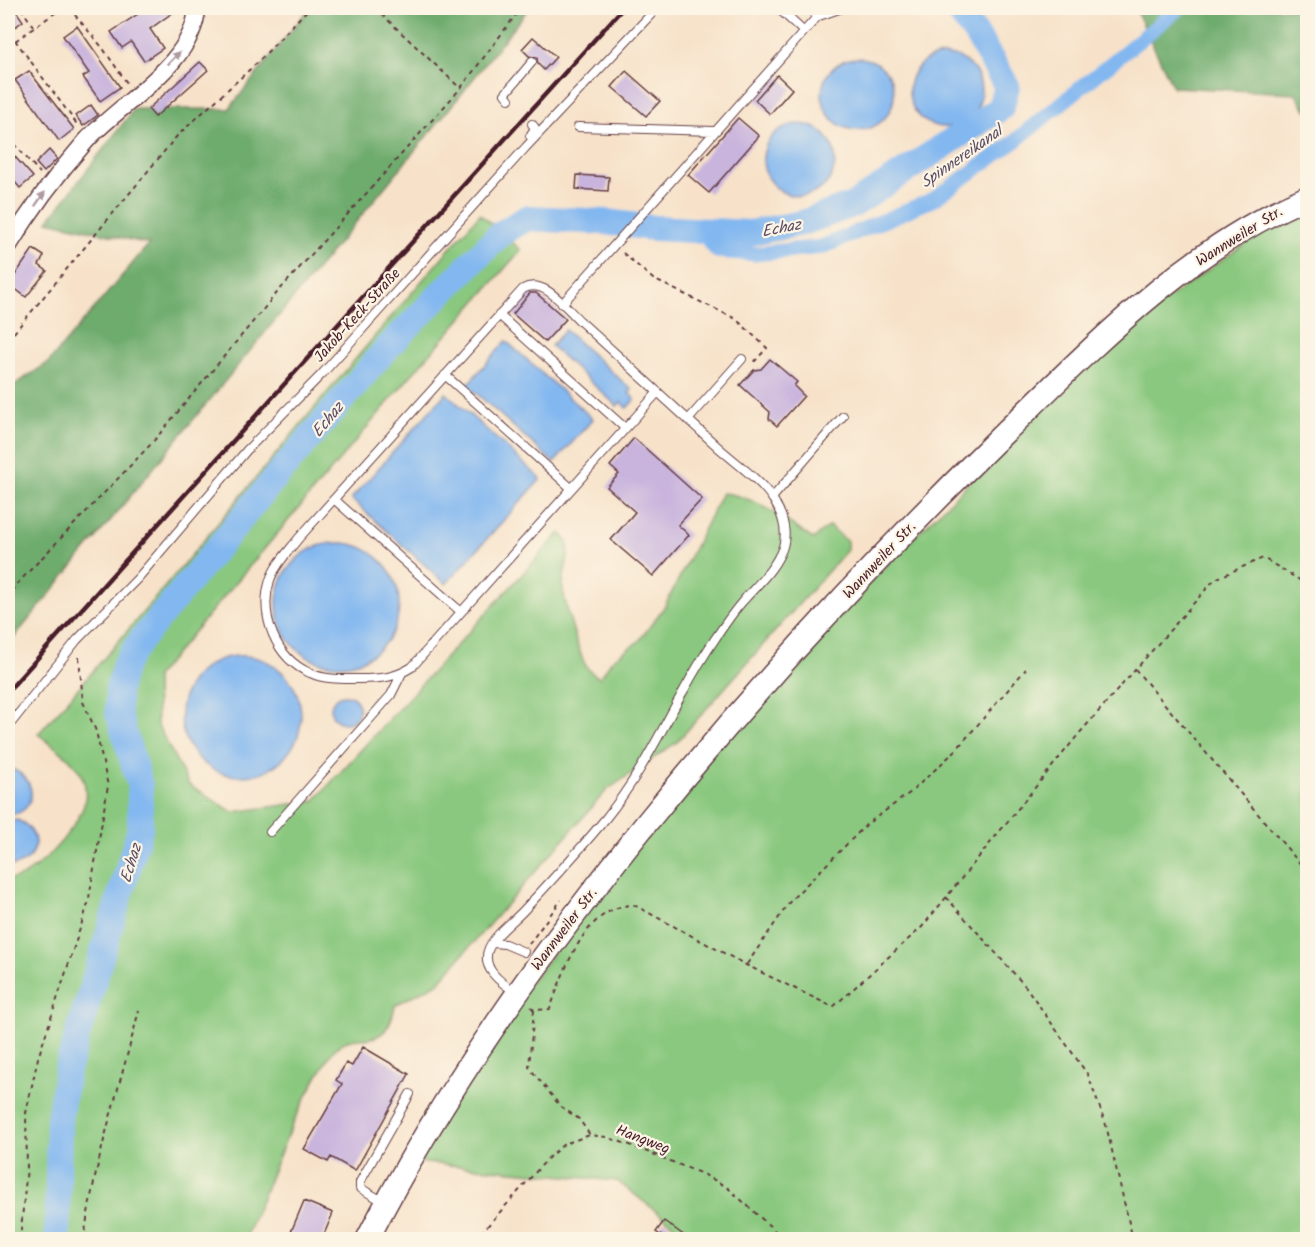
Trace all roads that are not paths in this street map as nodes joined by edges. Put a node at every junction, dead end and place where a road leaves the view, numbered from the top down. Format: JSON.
{"nodes":[{"id":1,"x":198,"y":8,"type":"edge"},
{"id":2,"x":657,"y":8,"type":"edge"},
{"id":3,"x":778,"y":8,"type":"edge"},
{"id":4,"x":825,"y":8,"type":"edge"},
{"id":5,"x":842,"y":8,"type":"edge"},
{"id":6,"x":816,"y":17,"type":"junction"},
{"id":7,"x":803,"y":31,"type":"junction"},
{"id":8,"x":532,"y":62,"type":"dead end"},
{"id":9,"x":509,"y":99,"type":"dead end"},
{"id":10,"x":532,"y":124,"type":"dead end"},
{"id":11,"x":578,"y":127,"type":"dead end"},
{"id":12,"x":714,"y":131,"type":"junction"},
{"id":13,"x":526,"y":147,"type":"junction"},
{"id":14,"x":1308,"y":197,"type":"edge"},
{"id":15,"x":8,"y":247,"type":"edge"},
{"id":16,"x":562,"y":304,"type":"junction"},
{"id":17,"x":500,"y":315,"type":"junction"},
{"id":18,"x":742,"y":359,"type":"road end"},
{"id":19,"x":445,"y":375,"type":"junction"},
{"id":20,"x":658,"y":392,"type":"junction"},
{"id":21,"x":843,"y":416,"type":"dead end"},
{"id":22,"x":688,"y":420,"type":"junction"},
{"id":23,"x":625,"y":428,"type":"junction"},
{"id":24,"x":571,"y":488,"type":"junction"},
{"id":25,"x":772,"y":498,"type":"junction"},
{"id":26,"x":335,"y":500,"type":"junction"},
{"id":27,"x":460,"y":611,"type":"junction"},
{"id":28,"x":402,"y":674,"type":"junction"},
{"id":29,"x":8,"y":727,"type":"edge"},
{"id":30,"x":270,"y":832,"type":"dead end"},
{"id":31,"x":492,"y":943,"type":"junction"},
{"id":32,"x":524,"y":952,"type":"dead end"},
{"id":33,"x":516,"y":993,"type":"junction"},
{"id":34,"x":410,"y":1094,"type":"dead end"},
{"id":35,"x":386,"y":1203,"type":"junction"},
{"id":36,"x":367,"y":1239,"type":"edge"}],
"edges":[{"from":15,"to":1,"type":"street","one_way":true},
{"from":2,"to":13,"type":"lane","name":"Jakob-Keck-Straße"},
{"from":3,"to":7,"type":"lane"},
{"from":4,"to":6,"type":"lane"},
{"from":5,"to":6,"type":"lane"},
{"from":6,"to":7,"type":"lane"},
{"from":7,"to":12,"type":"lane"},
{"from":8,"to":9,"type":"lane"},
{"from":10,"to":13,"type":"lane"},
{"from":11,"to":12,"type":"lane"},
{"from":12,"to":16,"type":"lane"},
{"from":13,"to":29,"type":"lane","name":"Jakob-Keck-Straße"},
{"from":14,"to":33,"type":"main road","name":"Wannweiler Str."},
{"from":16,"to":17,"type":"lane"},
{"from":16,"to":20,"type":"lane"},
{"from":17,"to":19,"type":"lane"},
{"from":17,"to":23,"type":"lane"},
{"from":18,"to":22,"type":"lane"},
{"from":19,"to":24,"type":"lane"},
{"from":19,"to":26,"type":"lane"},
{"from":20,"to":22,"type":"lane"},
{"from":20,"to":23,"type":"lane"},
{"from":21,"to":25,"type":"lane"},
{"from":22,"to":25,"type":"lane"},
{"from":23,"to":24,"type":"lane"},
{"from":24,"to":27,"type":"lane"},
{"from":25,"to":31,"type":"lane"},
{"from":26,"to":27,"type":"lane"},
{"from":26,"to":28,"type":"lane"},
{"from":27,"to":28,"type":"lane"},
{"from":28,"to":30,"type":"lane"},
{"from":31,"to":32,"type":"lane"},
{"from":31,"to":33,"type":"lane"},
{"from":33,"to":35,"type":"main road","name":"Wannweiler Str."},
{"from":34,"to":35,"type":"lane"},
{"from":35,"to":36,"type":"main road","name":"Wannweiler Str."}]}
